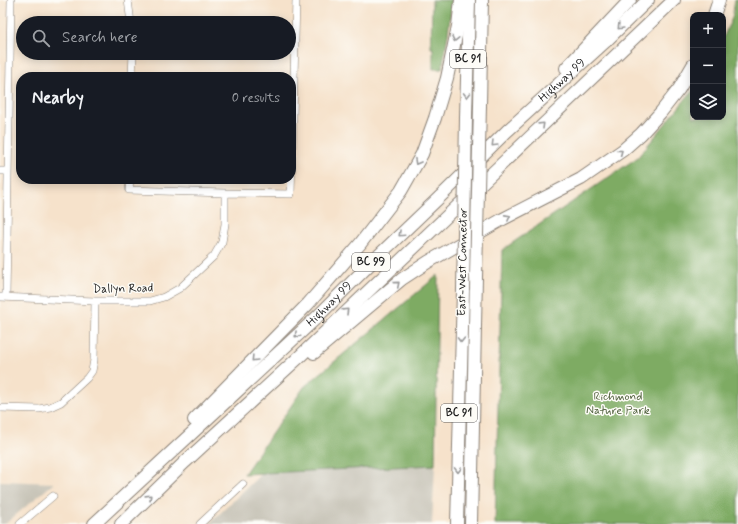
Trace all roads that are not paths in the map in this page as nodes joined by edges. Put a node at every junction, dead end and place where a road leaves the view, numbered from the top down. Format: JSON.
{"nodes":[{"id":1,"x":11,"y":0,"type":"edge"},
{"id":2,"x":128,"y":0,"type":"edge"},
{"id":3,"x":296,"y":0,"type":"edge"},
{"id":4,"x":461,"y":0,"type":"edge"},
{"id":5,"x":469,"y":0,"type":"edge"},
{"id":6,"x":482,"y":0,"type":"edge"},
{"id":7,"x":489,"y":0,"type":"edge"},
{"id":8,"x":630,"y":0,"type":"edge"},
{"id":9,"x":648,"y":0,"type":"edge"},
{"id":10,"x":674,"y":0,"type":"edge"},
{"id":11,"x":719,"y":0,"type":"edge"},
{"id":12,"x":715,"y":12,"type":"edge"},
{"id":13,"x":130,"y":16,"type":"edge"},
{"id":14,"x":295,"y":16,"type":"edge"},
{"id":15,"x":133,"y":60,"type":"edge"},
{"id":16,"x":294,"y":60,"type":"edge"},
{"id":17,"x":690,"y":70,"type":"edge"},
{"id":18,"x":132,"y":72,"type":"edge"},
{"id":19,"x":293,"y":72,"type":"edge"},
{"id":20,"x":481,"y":79,"type":"junction"},
{"id":21,"x":507,"y":131,"type":"junction"},
{"id":22,"x":0,"y":171,"type":"edge"},
{"id":23,"x":8,"y":171,"type":"junction"},
{"id":24,"x":130,"y":184,"type":"edge"},
{"id":25,"x":291,"y":184,"type":"edge"},
{"id":26,"x":226,"y":194,"type":"junction"},
{"id":27,"x":3,"y":297,"type":"edge"},
{"id":28,"x":95,"y":301,"type":"junction"},
{"id":29,"x":0,"y":408,"type":"edge"},
{"id":30,"x":185,"y":462,"type":"junction"},
{"id":31,"x":243,"y":484,"type":"dead end"},
{"id":32,"x":53,"y":496,"type":"dead end"},
{"id":33,"x":20,"y":524,"type":"edge"},
{"id":34,"x":93,"y":524,"type":"edge"},
{"id":35,"x":121,"y":524,"type":"edge"},
{"id":36,"x":200,"y":524,"type":"edge"},
{"id":37,"x":456,"y":524,"type":"edge"},
{"id":38,"x":470,"y":524,"type":"edge"}],
"edges":[{"from":1,"to":23,"type":"street"},
{"from":2,"to":13,"type":"street"},
{"from":3,"to":14,"type":"street"},
{"from":4,"to":34,"type":"highway","one_way":true},
{"from":5,"to":37,"type":"highway","name":"East-West Connector","number":"BC 91","one_way":true,"bridge":true},
{"from":6,"to":20,"type":"highway","name":"East-West Connector","number":"BC 91"},
{"from":7,"to":20,"type":"highway"},
{"from":8,"to":21,"type":"highway"},
{"from":9,"to":21,"type":"highway","name":"Highway 99","number":"BC 99","one_way":true},
{"from":30,"to":10,"type":"highway","name":"Highway 99","number":"BC 99","one_way":true},
{"from":11,"to":12,"type":"highway"},
{"from":15,"to":18,"type":"street"},
{"from":16,"to":19,"type":"street"},
{"from":30,"to":17,"type":"highway","one_way":true},
{"from":20,"to":38,"type":"highway","name":"East-West Connector","number":"BC 91","bridge":true},
{"from":21,"to":34,"type":"highway","name":"Highway 99","number":"BC 99","one_way":true},
{"from":22,"to":23,"type":"street"},
{"from":23,"to":27,"type":"street"},
{"from":24,"to":26,"type":"street"},
{"from":25,"to":26,"type":"street"},
{"from":26,"to":28,"type":"street","name":"Dallyn Road"},
{"from":27,"to":28,"type":"street","name":"Dallyn Road"},
{"from":28,"to":29,"type":"street"},
{"from":35,"to":30,"type":"highway","name":"Highway 99","number":"BC 99","one_way":true},
{"from":31,"to":36,"type":"street"},
{"from":32,"to":33,"type":"street"}]}
